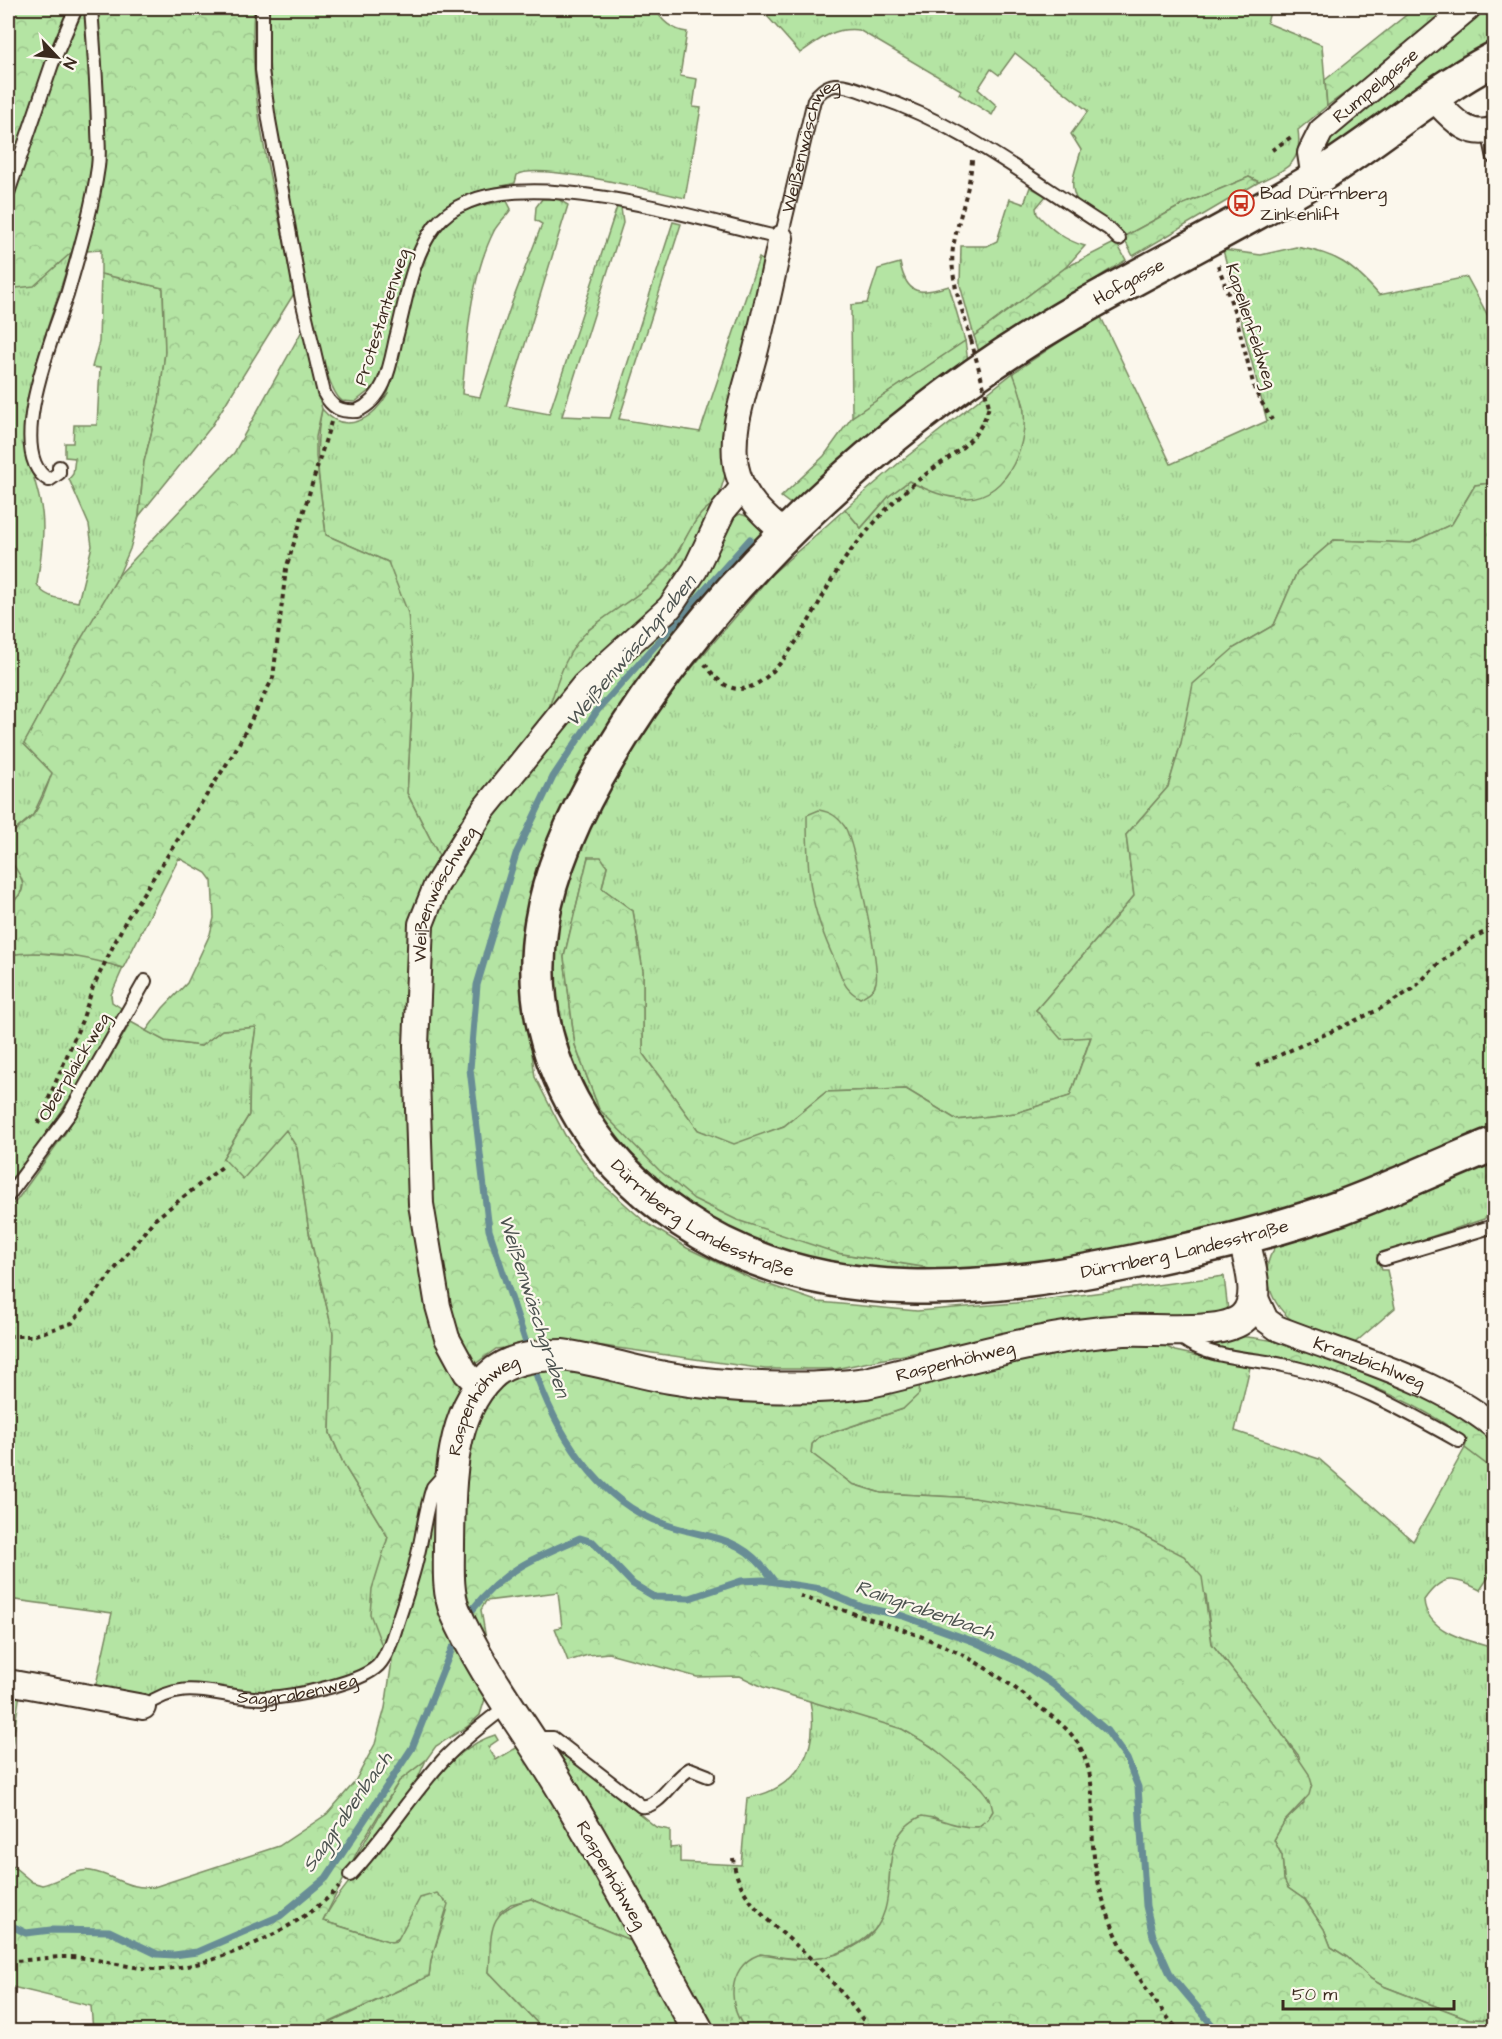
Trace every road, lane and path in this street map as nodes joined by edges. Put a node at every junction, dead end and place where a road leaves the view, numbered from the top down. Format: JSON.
{"nodes":[{"id":1,"x":76,"y":8,"type":"edge"},
{"id":2,"x":91,"y":8,"type":"edge"},
{"id":3,"x":262,"y":8,"type":"edge"},
{"id":4,"x":1468,"y":8,"type":"edge"},
{"id":5,"x":1494,"y":59,"type":"edge"},
{"id":6,"x":1433,"y":98,"type":"junction"},
{"id":7,"x":1491,"y":130,"type":"edge"},
{"id":8,"x":973,"y":139,"type":"junction"},
{"id":9,"x":1494,"y":158,"type":"edge"},
{"id":10,"x":1314,"y":179,"type":"junction"},
{"id":11,"x":8,"y":193,"type":"edge"},
{"id":12,"x":781,"y":238,"type":"junction"},
{"id":13,"x":1119,"y":239,"type":"dead end"},
{"id":14,"x":1205,"y":240,"type":"junction"},
{"id":15,"x":337,"y":409,"type":"junction"},
{"id":16,"x":1272,"y":420,"type":"dead end"},
{"id":17,"x":59,"y":467,"type":"dead end"},
{"id":18,"x":742,"y":488,"type":"junction"},
{"id":19,"x":785,"y":534,"type":"junction"},
{"id":20,"x":692,"y":640,"type":"junction"},
{"id":21,"x":1494,"y":927,"type":"edge"},
{"id":22,"x":145,"y":981,"type":"dead end"},
{"id":23,"x":1256,"y":1066,"type":"dead end"},
{"id":24,"x":36,"y":1131,"type":"dead end"},
{"id":25,"x":1494,"y":1144,"type":"edge"},
{"id":26,"x":222,"y":1167,"type":"dead end"},
{"id":27,"x":8,"y":1196,"type":"edge"},
{"id":28,"x":1494,"y":1226,"type":"edge"},
{"id":29,"x":1244,"y":1239,"type":"junction"},
{"id":30,"x":1384,"y":1259,"type":"dead end"},
{"id":31,"x":1254,"y":1294,"type":"junction"},
{"id":32,"x":1227,"y":1327,"type":"junction"},
{"id":33,"x":1175,"y":1329,"type":"junction"},
{"id":34,"x":1286,"y":1332,"type":"junction"},
{"id":35,"x":8,"y":1336,"type":"edge"},
{"id":36,"x":480,"y":1387,"type":"junction"},
{"id":37,"x":1494,"y":1426,"type":"edge"},
{"id":38,"x":1459,"y":1441,"type":"dead end"},
{"id":39,"x":451,"y":1476,"type":"junction"},
{"id":40,"x":800,"y":1596,"type":"dead end"},
{"id":41,"x":8,"y":1682,"type":"edge"},
{"id":42,"x":508,"y":1705,"type":"junction"},
{"id":43,"x":143,"y":1707,"type":"joint"},
{"id":44,"x":530,"y":1739,"type":"junction"},
{"id":45,"x":708,"y":1776,"type":"dead end"},
{"id":46,"x":733,"y":1858,"type":"dead end"},
{"id":47,"x":350,"y":1875,"type":"joint"},
{"id":48,"x":8,"y":1961,"type":"edge"},
{"id":49,"x":699,"y":2031,"type":"edge"},
{"id":50,"x":872,"y":2031,"type":"edge"},
{"id":51,"x":1180,"y":2031,"type":"edge"}],
"edges":[{"from":1,"to":11,"type":"lane"},
{"from":2,"to":17,"type":"lane"},
{"from":3,"to":15,"type":"lane"},
{"from":4,"to":10,"type":"street","name":"Rumpelgasse"},
{"from":5,"to":6,"type":"main road","name":"Hofgasse"},
{"from":6,"to":7,"type":"street"},
{"from":6,"to":10,"type":"main road","name":"Hofgasse"},
{"from":7,"to":9,"type":"lane"},
{"from":8,"to":12,"type":"lane","name":"Weißenwäschweg"},
{"from":8,"to":13,"type":"lane","name":"Weißenwäschweg"},
{"from":8,"to":20,"type":"path","bridge":true},
{"from":10,"to":14,"type":"main road","name":"Hofgasse"},
{"from":12,"to":15,"type":"lane","name":"Protestantenweg"},
{"from":12,"to":18,"type":"street","name":"Weißenwäschweg"},
{"from":14,"to":16,"type":"path","name":"Kapellenfeldweg"},
{"from":14,"to":19,"type":"main road","name":"Hofgasse"},
{"from":15,"to":24,"type":"path"},
{"from":18,"to":19,"type":"street","name":"Weißenwäschweg"},
{"from":18,"to":36,"type":"street","name":"Weißenwäschweg"},
{"from":19,"to":20,"type":"main road","name":"Dürrnberg Landesstraße"},
{"from":20,"to":29,"type":"main road","name":"Dürrnberg Landesstraße"},
{"from":21,"to":23,"type":"path"},
{"from":22,"to":27,"type":"lane","name":"Oberplaickweg"},
{"from":25,"to":29,"type":"main road","name":"Dürrnberg Landesstraße"},
{"from":26,"to":35,"type":"path"},
{"from":28,"to":30,"type":"lane"},
{"from":29,"to":31,"type":"street"},
{"from":31,"to":32,"type":"street"},
{"from":31,"to":34,"type":"street","name":"Kranzbichlweg"},
{"from":32,"to":33,"type":"street","name":"Raspenhöhweg"},
{"from":32,"to":34,"type":"street"},
{"from":33,"to":36,"type":"street","name":"Raspenhöhweg"},
{"from":33,"to":38,"type":"lane"},
{"from":34,"to":37,"type":"street","name":"Kranzbichlweg"},
{"from":36,"to":39,"type":"street","name":"Raspenhöhweg"},
{"from":39,"to":42,"type":"street","name":"Raspenhöhweg"},
{"from":39,"to":43,"type":"lane","name":"Saggrabenweg"},
{"from":40,"to":51,"type":"path"},
{"from":41,"to":43,"type":"street","name":"Saggrabenweg"},
{"from":42,"to":44,"type":"street","name":"Raspenhöhweg"},
{"from":42,"to":47,"type":"lane"},
{"from":44,"to":45,"type":"lane"},
{"from":44,"to":49,"type":"street","name":"Raspenhöhweg"},
{"from":46,"to":50,"type":"path"},
{"from":47,"to":48,"type":"path"}]}
